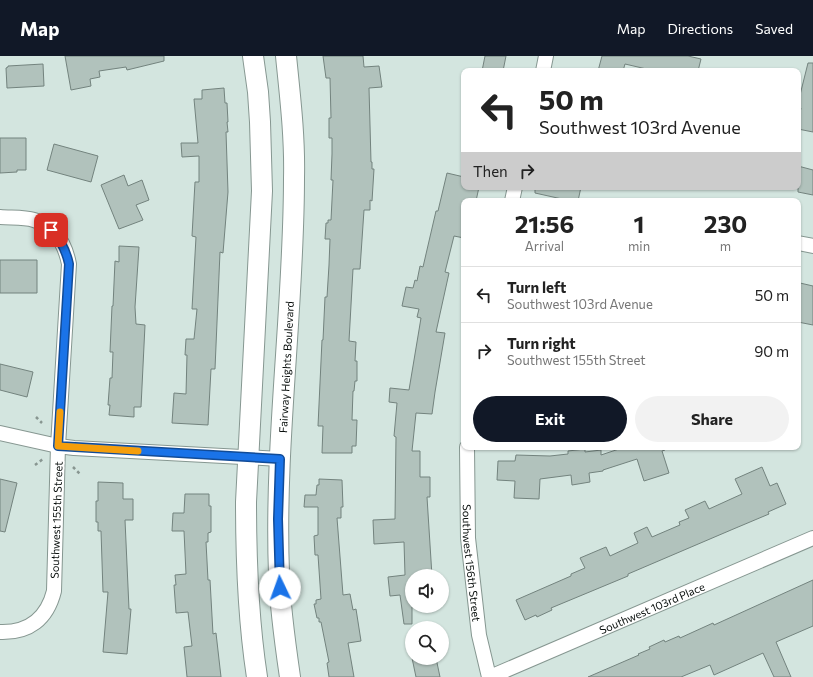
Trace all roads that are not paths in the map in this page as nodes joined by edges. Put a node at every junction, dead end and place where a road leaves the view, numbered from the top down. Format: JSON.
{"nodes":[{"id":1,"x":253,"y":56,"type":"edge"},
{"id":2,"x":286,"y":56,"type":"edge"},
{"id":3,"x":546,"y":56,"type":"edge"},
{"id":4,"x":544,"y":68,"type":"edge"},
{"id":5,"x":0,"y":217,"type":"edge"},
{"id":6,"x":801,"y":244,"type":"edge"},
{"id":7,"x":813,"y":246,"type":"edge"},
{"id":8,"x":0,"y":433,"type":"edge"},
{"id":9,"x":58,"y":446,"type":"junction"},
{"id":10,"x":467,"y":450,"type":"edge"},
{"id":11,"x":249,"y":457,"type":"junction"},
{"id":12,"x":280,"y":459,"type":"junction"},
{"id":13,"x":813,"y":538,"type":"edge"},
{"id":14,"x":0,"y":632,"type":"edge"},
{"id":15,"x":257,"y":677,"type":"edge"},
{"id":16,"x":290,"y":677,"type":"edge"},
{"id":17,"x":489,"y":677,"type":"edge"}],
"edges":[{"from":1,"to":11,"type":"street"},
{"from":2,"to":12,"type":"street","name":"Fairway Heights Boulevard"},
{"from":3,"to":4,"type":"street"},
{"from":5,"to":9,"type":"street","name":"Southwest 155th Street"},
{"from":6,"to":7,"type":"street"},
{"from":8,"to":9,"type":"street"},
{"from":9,"to":11,"type":"street"},
{"from":9,"to":14,"type":"street","name":"Southwest 155th Street"},
{"from":10,"to":17,"type":"street","name":"Southwest 156th Street"},
{"from":11,"to":12,"type":"street"},
{"from":11,"to":15,"type":"street"},
{"from":12,"to":16,"type":"street","name":"Fairway Heights Boulevard"},
{"from":13,"to":17,"type":"street","name":"Southwest 103rd Place"}]}
